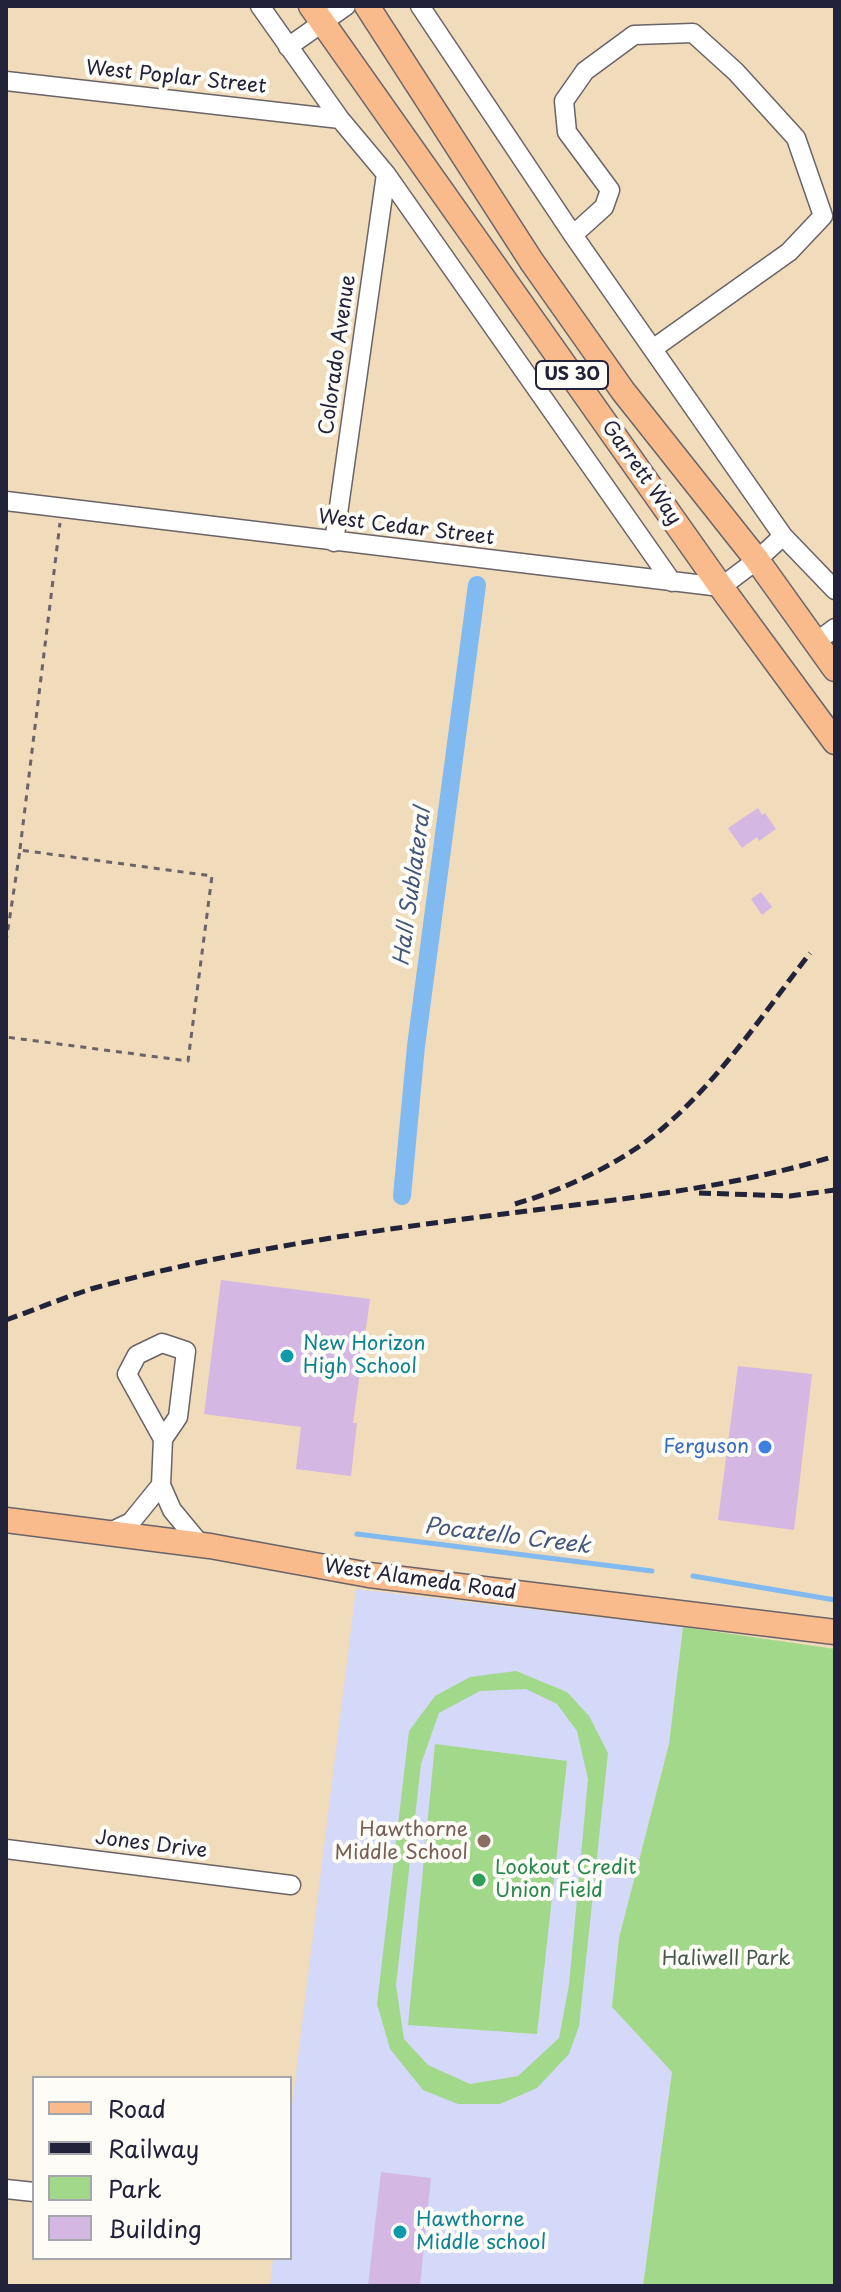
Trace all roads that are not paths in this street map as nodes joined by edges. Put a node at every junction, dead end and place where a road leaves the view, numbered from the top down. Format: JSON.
{"nodes":[{"id":1,"x":260,"y":6,"type":"edge"},
{"id":2,"x":346,"y":6,"type":"edge"},
{"id":3,"x":367,"y":6,"type":"edge"},
{"id":4,"x":420,"y":6,"type":"edge"},
{"id":5,"x":317,"y":14,"type":"edge"},
{"id":6,"x":288,"y":47,"type":"junction"},
{"id":7,"x":6,"y":81,"type":"edge"},
{"id":8,"x":340,"y":119,"type":"junction"},
{"id":9,"x":386,"y":174,"type":"junction"},
{"id":10,"x":573,"y":235,"type":"junction"},
{"id":11,"x":654,"y":348,"type":"junction"},
{"id":12,"x":6,"y":501,"type":"edge"},
{"id":13,"x":783,"y":536,"type":"junction"},
{"id":14,"x":334,"y":542,"type":"junction"},
{"id":15,"x":757,"y":560,"type":"junction"},
{"id":16,"x":672,"y":582,"type":"junction"},
{"id":17,"x":721,"y":587,"type":"junction"},
{"id":18,"x":835,"y":590,"type":"edge"},
{"id":19,"x":825,"y":635,"type":"edge"},
{"id":20,"x":835,"y":669,"type":"edge"},
{"id":21,"x":835,"y":742,"type":"edge"},
{"id":22,"x":163,"y":1439,"type":"junction"},
{"id":23,"x":161,"y":1485,"type":"junction"},
{"id":24,"x":6,"y":1520,"type":"edge"},
{"id":25,"x":108,"y":1533,"type":"junction"},
{"id":26,"x":201,"y":1545,"type":"junction"},
{"id":27,"x":835,"y":1632,"type":"edge"},
{"id":28,"x":6,"y":1849,"type":"edge"},
{"id":29,"x":291,"y":1885,"type":"dead end"},
{"id":30,"x":6,"y":2189,"type":"edge"},
{"id":31,"x":32,"y":2192,"type":"edge"}],
"edges":[{"from":1,"to":6,"type":"street"},
{"from":2,"to":5,"type":"street"},
{"from":3,"to":15,"type":"main road","name":"Garrett Way","number":"US 30"},
{"from":4,"to":10,"type":"street"},
{"from":5,"to":6,"type":"street"},
{"from":5,"to":17,"type":"main road","name":"Garrett Way","number":"US 30"},
{"from":6,"to":8,"type":"street"},
{"from":7,"to":8,"type":"street","name":"West Poplar Street"},
{"from":8,"to":9,"type":"street"},
{"from":9,"to":14,"type":"street","name":"Colorado Avenue"},
{"from":9,"to":16,"type":"street"},
{"from":10,"to":11,"type":"street"},
{"from":10,"to":11,"type":"street"},
{"from":11,"to":13,"type":"street"},
{"from":12,"to":14,"type":"street","name":"West Cedar Street"},
{"from":13,"to":15,"type":"street"},
{"from":13,"to":18,"type":"street"},
{"from":14,"to":16,"type":"street","name":"West Cedar Street"},
{"from":15,"to":17,"type":"street"},
{"from":15,"to":19,"type":"main road","name":"Garrett Way","number":"US 30"},
{"from":16,"to":17,"type":"street","name":"West Cedar Street"},
{"from":17,"to":21,"type":"main road","name":"Garrett Way","number":"US 30"},
{"from":19,"to":20,"type":"main road","name":"Garrett Way","number":"US 30"},
{"from":22,"to":22,"type":"street"},
{"from":22,"to":23,"type":"street"},
{"from":23,"to":25,"type":"street"},
{"from":23,"to":26,"type":"street"},
{"from":24,"to":25,"type":"main road","name":"West Alameda Road"},
{"from":25,"to":26,"type":"main road","name":"West Alameda Road"},
{"from":26,"to":27,"type":"main road","name":"West Alameda Road"},
{"from":28,"to":29,"type":"street","name":"Jones Drive"},
{"from":30,"to":31,"type":"street"}]}
